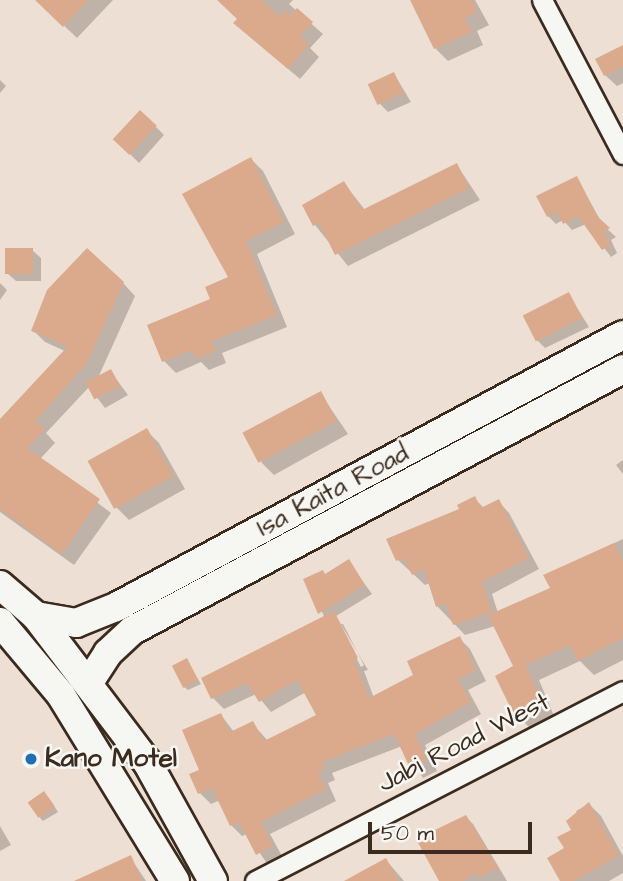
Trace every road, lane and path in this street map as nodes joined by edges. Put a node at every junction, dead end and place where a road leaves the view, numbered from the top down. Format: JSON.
{"nodes":[{"id":1,"x":542,"y":0,"type":"edge"},
{"id":2,"x":623,"y":154,"type":"edge"},
{"id":3,"x":623,"y":335,"type":"edge"},
{"id":4,"x":623,"y":369,"type":"edge"},
{"id":5,"x":450,"y":429,"type":"junction"},
{"id":6,"x":466,"y":453,"type":"junction"},
{"id":7,"x":0,"y":585,"type":"edge"},
{"id":8,"x":36,"y":616,"type":"junction"},
{"id":9,"x":0,"y":622,"type":"edge"},
{"id":10,"x":89,"y":684,"type":"junction"},
{"id":11,"x":623,"y":691,"type":"edge"},
{"id":12,"x":174,"y":881,"type":"edge"},
{"id":13,"x":213,"y":881,"type":"edge"},
{"id":14,"x":255,"y":881,"type":"edge"}],
"edges":[{"from":1,"to":2,"type":"street"},
{"from":3,"to":5,"type":"main road","name":"Isa Kaita Road"},
{"from":4,"to":6,"type":"main road","name":"Isa Kaita Road"},
{"from":5,"to":6,"type":"main road"},
{"from":5,"to":8,"type":"main road","name":"Isa Kaita Road"},
{"from":6,"to":10,"type":"main road","name":"Isa Kaita Road"},
{"from":7,"to":8,"type":"main road"},
{"from":8,"to":10,"type":"main road"},
{"from":9,"to":12,"type":"main road"},
{"from":10,"to":13,"type":"main road"},
{"from":11,"to":14,"type":"street","name":"Jabi Road West"}]}
